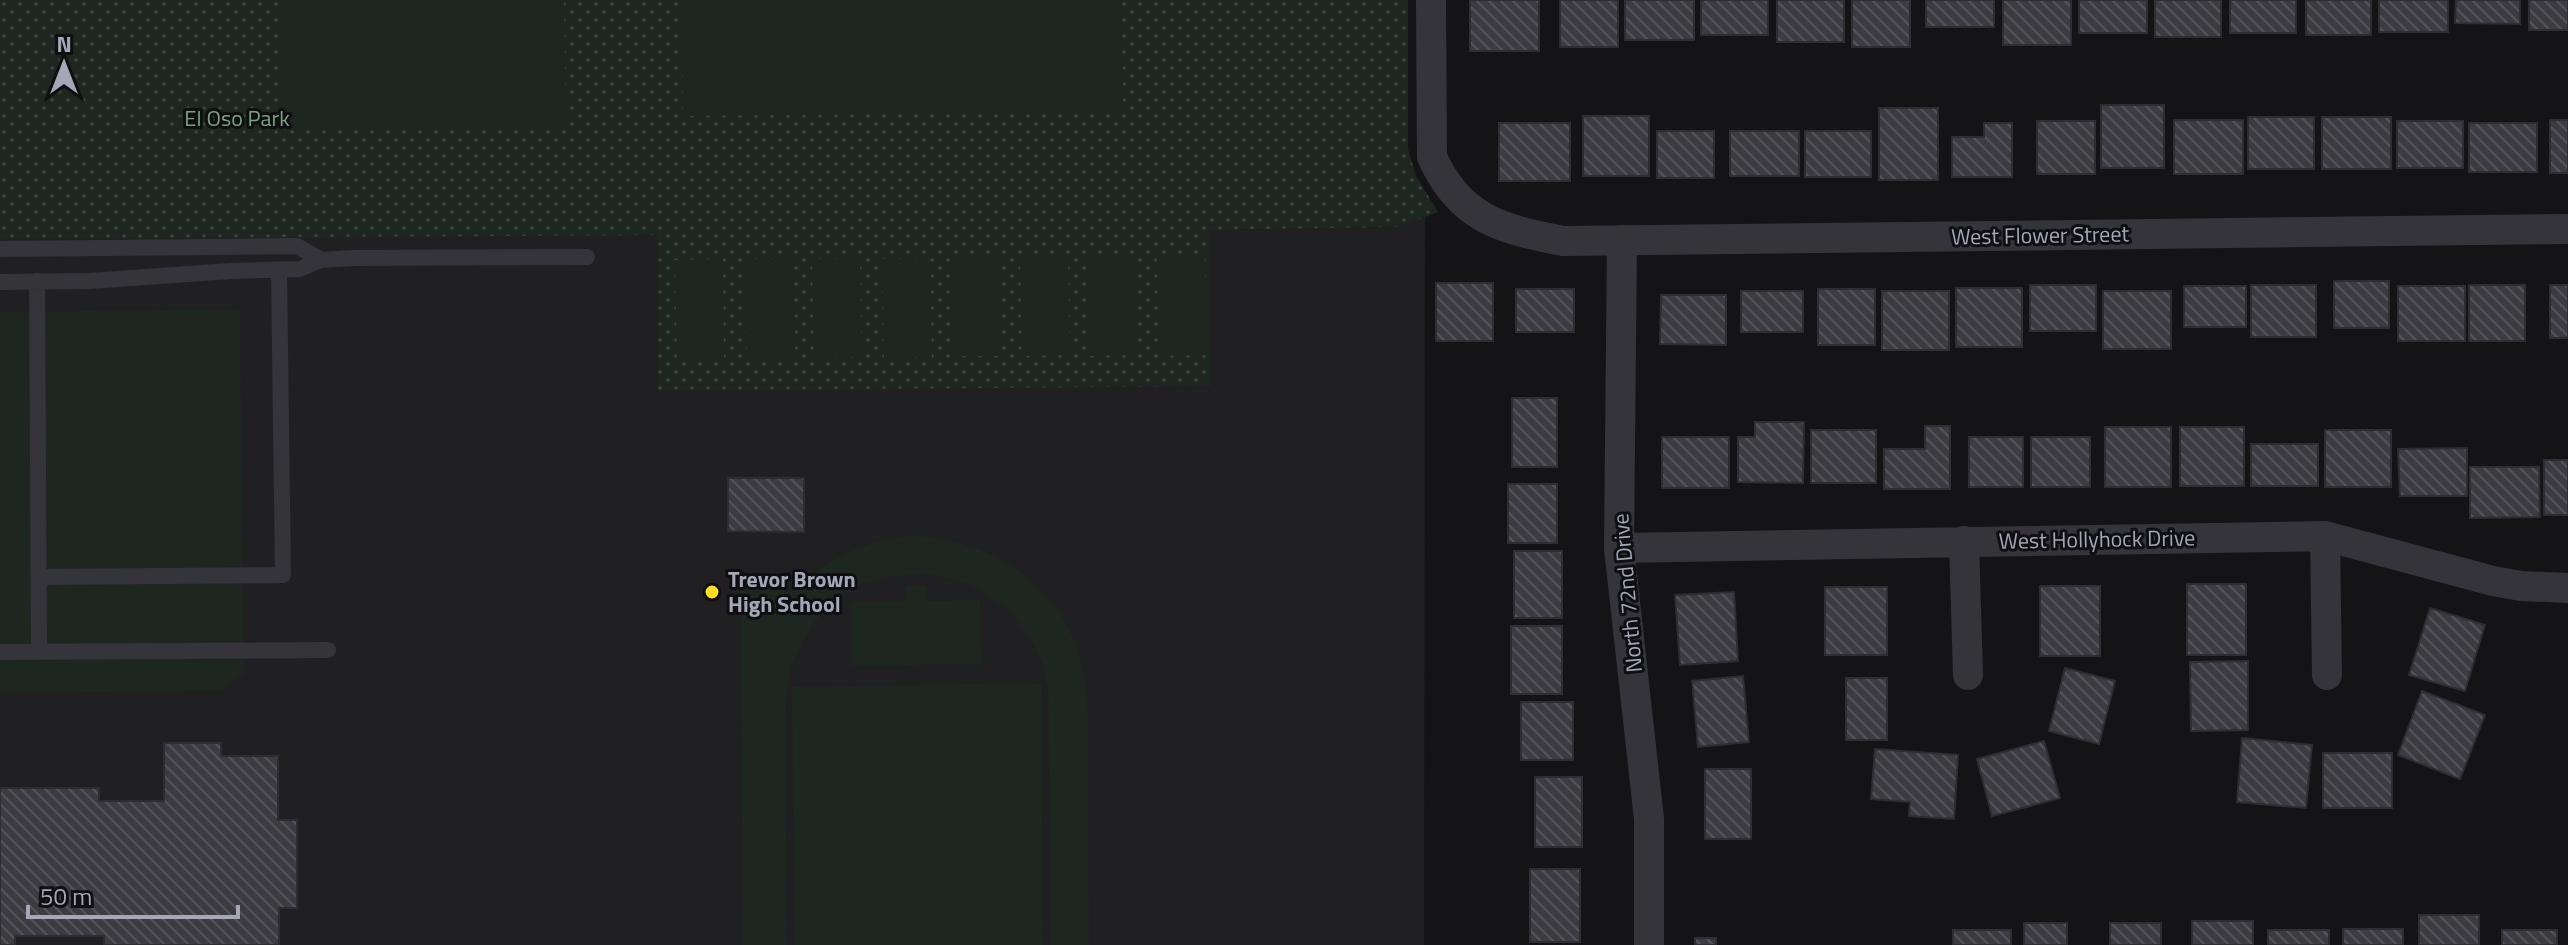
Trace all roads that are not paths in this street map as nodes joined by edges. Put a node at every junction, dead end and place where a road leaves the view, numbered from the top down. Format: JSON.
{"nodes":[{"id":1,"x":1431,"y":0,"type":"edge"},
{"id":2,"x":2568,"y":229,"type":"edge"},
{"id":3,"x":1622,"y":240,"type":"junction"},
{"id":4,"x":0,"y":249,"type":"edge"},
{"id":5,"x":587,"y":257,"type":"dead end"},
{"id":6,"x":321,"y":260,"type":"junction"},
{"id":7,"x":279,"y":270,"type":"junction"},
{"id":8,"x":37,"y":281,"type":"junction"},
{"id":9,"x":0,"y":282,"type":"edge"},
{"id":10,"x":2325,"y":536,"type":"junction"},
{"id":11,"x":1964,"y":541,"type":"junction"},
{"id":12,"x":1619,"y":548,"type":"junction"},
{"id":13,"x":39,"y":577,"type":"junction"},
{"id":14,"x":2568,"y":588,"type":"edge"},
{"id":15,"x":328,"y":650,"type":"dead end"},
{"id":16,"x":0,"y":652,"type":"edge"},
{"id":17,"x":39,"y":652,"type":"junction"},
{"id":18,"x":1968,"y":675,"type":"dead end"},
{"id":19,"x":2327,"y":675,"type":"dead end"},
{"id":20,"x":1649,"y":945,"type":"edge"}],
"edges":[{"from":1,"to":3,"type":"street","name":"West Flower Street"},
{"from":2,"to":3,"type":"street","name":"West Flower Street"},
{"from":3,"to":12,"type":"street","name":"North 72nd Drive"},
{"from":4,"to":6,"type":"lane"},
{"from":5,"to":6,"type":"lane"},
{"from":6,"to":7,"type":"lane"},
{"from":7,"to":8,"type":"lane"},
{"from":7,"to":13,"type":"lane"},
{"from":8,"to":9,"type":"lane"},
{"from":8,"to":13,"type":"lane"},
{"from":10,"to":11,"type":"street","name":"West Hollyhock Drive"},
{"from":10,"to":14,"type":"street","name":"West Hollyhock Drive"},
{"from":10,"to":19,"type":"street"},
{"from":11,"to":12,"type":"street","name":"West Hollyhock Drive"},
{"from":11,"to":18,"type":"street"},
{"from":12,"to":20,"type":"street","name":"North 72nd Drive"},
{"from":13,"to":17,"type":"lane"},
{"from":15,"to":17,"type":"lane"},
{"from":16,"to":17,"type":"lane"}]}
